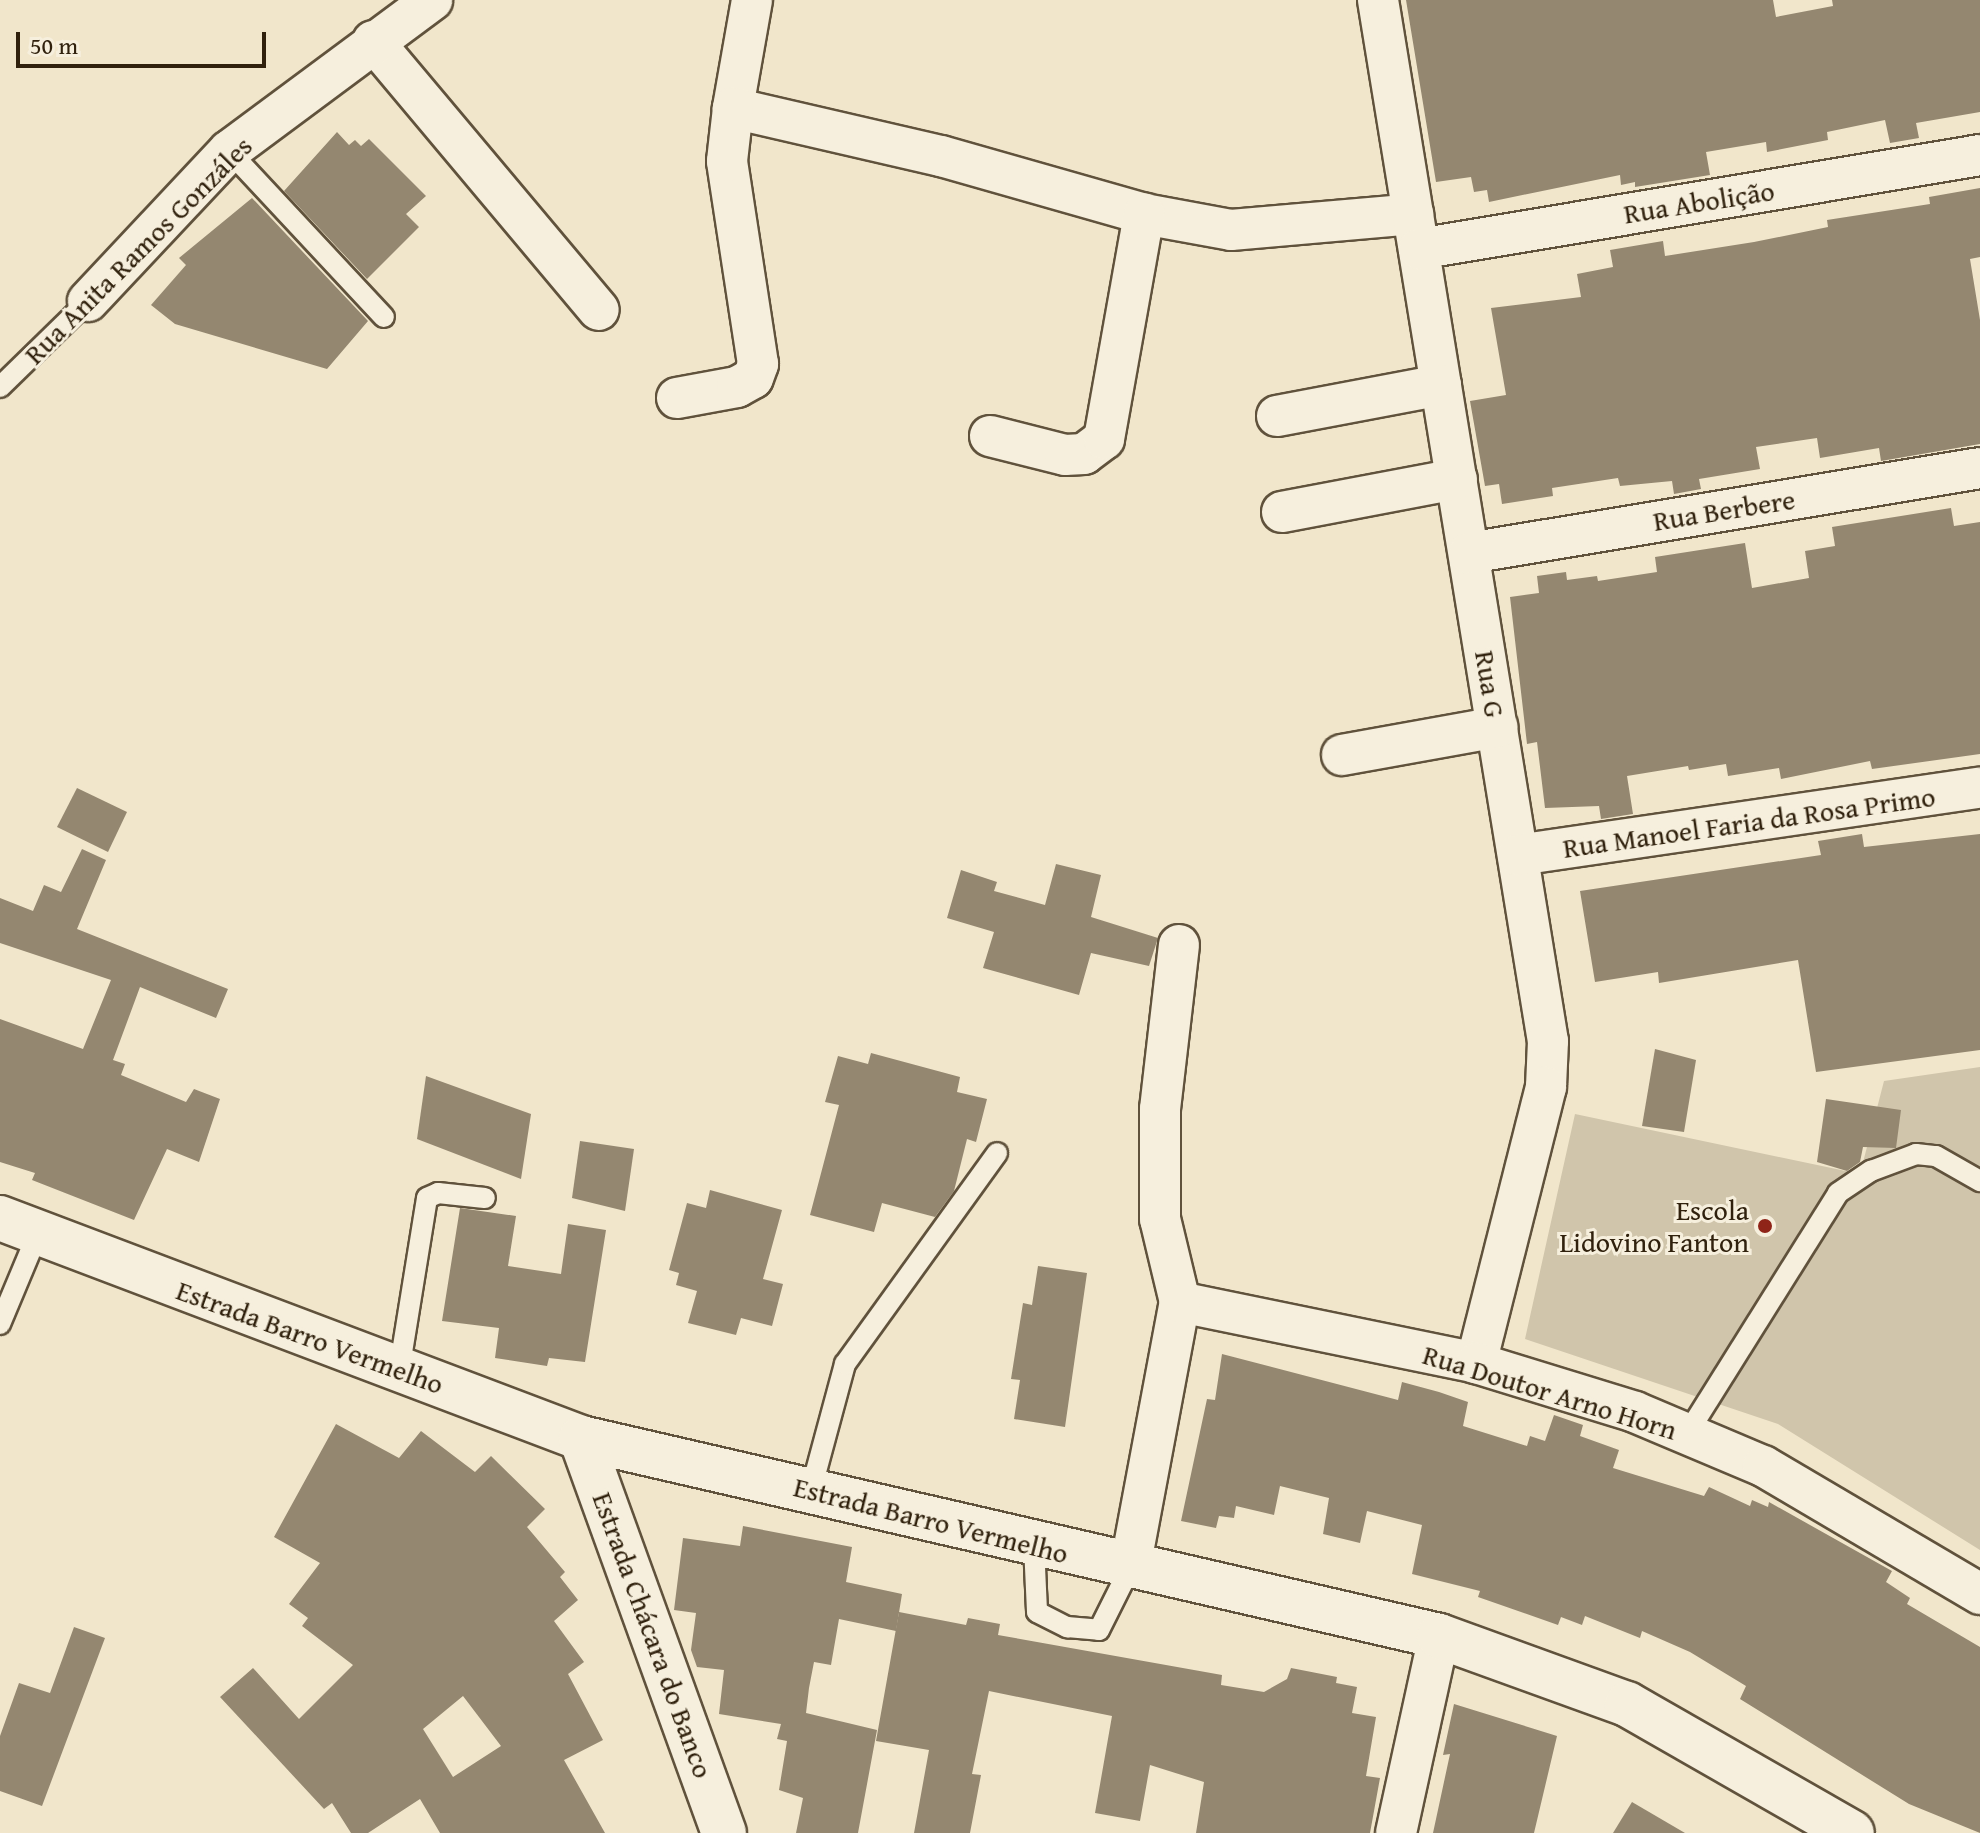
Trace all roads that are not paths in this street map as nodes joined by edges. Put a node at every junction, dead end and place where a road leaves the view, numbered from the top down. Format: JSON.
{"nodes":[{"id":1,"x":432,"y":0,"type":"edge"},
{"id":2,"x":752,"y":0,"type":"edge"},
{"id":3,"x":1378,"y":0,"type":"edge"},
{"id":4,"x":373,"y":41,"type":"junction"},
{"id":5,"x":733,"y":108,"type":"junction"},
{"id":6,"x":229,"y":151,"type":"junction"},
{"id":7,"x":1980,"y":155,"type":"edge"},
{"id":8,"x":1144,"y":214,"type":"junction"},
{"id":9,"x":1416,"y":231,"type":"junction"},
{"id":10,"x":88,"y":301,"type":"joint"},
{"id":11,"x":599,"y":310,"type":"dead end"},
{"id":12,"x":384,"y":317,"type":"dead end"},
{"id":13,"x":1441,"y":385,"type":"junction"},
{"id":14,"x":0,"y":387,"type":"edge"},
{"id":15,"x":677,"y":398,"type":"dead end"},
{"id":16,"x":1277,"y":416,"type":"dead end"},
{"id":17,"x":990,"y":436,"type":"dead end"},
{"id":18,"x":1980,"y":468,"type":"edge"},
{"id":19,"x":1457,"y":479,"type":"junction"},
{"id":20,"x":1282,"y":512,"type":"dead end"},
{"id":21,"x":1469,"y":553,"type":"junction"},
{"id":22,"x":1497,"y":727,"type":"junction"},
{"id":23,"x":1342,"y":755,"type":"dead end"},
{"id":24,"x":1980,"y":788,"type":"edge"},
{"id":25,"x":1518,"y":855,"type":"junction"},
{"id":26,"x":1179,"y":945,"type":"dead end"},
{"id":27,"x":997,"y":1153,"type":"dead end"},
{"id":28,"x":1980,"y":1181,"type":"edge"},
{"id":29,"x":485,"y":1198,"type":"dead end"},
{"id":30,"x":19,"y":1226,"type":"edge"},
{"id":31,"x":1180,"y":1302,"type":"junction"},
{"id":32,"x":0,"y":1324,"type":"edge"},
{"id":33,"x":1476,"y":1363,"type":"junction"},
{"id":34,"x":399,"y":1371,"type":"junction"},
{"id":35,"x":1687,"y":1434,"type":"junction"},
{"id":36,"x":581,"y":1438,"type":"junction"},
{"id":37,"x":811,"y":1490,"type":"junction"},
{"id":38,"x":1034,"y":1545,"type":"junction"},
{"id":39,"x":1130,"y":1568,"type":"junction"},
{"id":40,"x":1980,"y":1594,"type":"edge"},
{"id":41,"x":1439,"y":1636,"type":"junction"},
{"id":42,"x":724,"y":1833,"type":"edge"},
{"id":43,"x":1396,"y":1833,"type":"edge"},
{"id":44,"x":1852,"y":1833,"type":"edge"}],
"edges":[{"from":1,"to":4,"type":"street","name":"Rua Anita Ramos Gonzáles"},
{"from":2,"to":5,"type":"street"},
{"from":3,"to":9,"type":"street","name":"Rua G"},
{"from":4,"to":6,"type":"street","name":"Rua Anita Ramos Gonzáles"},
{"from":4,"to":11,"type":"street"},
{"from":5,"to":8,"type":"street","name":"Rua Abolição"},
{"from":5,"to":15,"type":"street"},
{"from":6,"to":10,"type":"street","name":"Rua Anita Ramos Gonzáles"},
{"from":6,"to":12,"type":"lane"},
{"from":7,"to":9,"type":"street","name":"Rua Abolição"},
{"from":8,"to":9,"type":"street","name":"Rua Abolição"},
{"from":8,"to":17,"type":"street"},
{"from":9,"to":13,"type":"street","name":"Rua G"},
{"from":10,"to":14,"type":"lane","name":"Rua Anita Ramos Gonzáles"},
{"from":13,"to":16,"type":"street"},
{"from":13,"to":19,"type":"street","name":"Rua G"},
{"from":18,"to":21,"type":"street","name":"Rua Berbere"},
{"from":19,"to":20,"type":"street"},
{"from":19,"to":21,"type":"street","name":"Rua G"},
{"from":21,"to":22,"type":"street","name":"Rua G"},
{"from":22,"to":23,"type":"street"},
{"from":22,"to":25,"type":"street","name":"Rua G"},
{"from":24,"to":25,"type":"street","name":"Rua Manoel Faria da Rosa Primo"},
{"from":25,"to":33,"type":"street","name":"Rua G"},
{"from":26,"to":31,"type":"street"},
{"from":27,"to":37,"type":"lane"},
{"from":28,"to":35,"type":"lane"},
{"from":29,"to":34,"type":"lane"},
{"from":30,"to":32,"type":"lane"},
{"from":30,"to":34,"type":"street","name":"Estrada Barro Vermelho"},
{"from":31,"to":33,"type":"street","name":"Rua Doutor Arno Horn"},
{"from":31,"to":39,"type":"street"},
{"from":33,"to":35,"type":"street","name":"Rua Doutor Arno Horn"},
{"from":34,"to":36,"type":"street","name":"Estrada Barro Vermelho"},
{"from":35,"to":40,"type":"street","name":"Rua Doutor Arno Horn"},
{"from":36,"to":37,"type":"street","name":"Estrada Barro Vermelho"},
{"from":36,"to":42,"type":"street","name":"Estrada Chácara do Banco"},
{"from":37,"to":38,"type":"street","name":"Estrada Barro Vermelho"},
{"from":38,"to":39,"type":"street","name":"Estrada Barro Vermelho"},
{"from":38,"to":39,"type":"lane"},
{"from":39,"to":41,"type":"street","name":"Estrada Barro Vermelho"},
{"from":41,"to":43,"type":"street"},
{"from":41,"to":44,"type":"street","name":"Estrada Barro Vermelho"}]}
